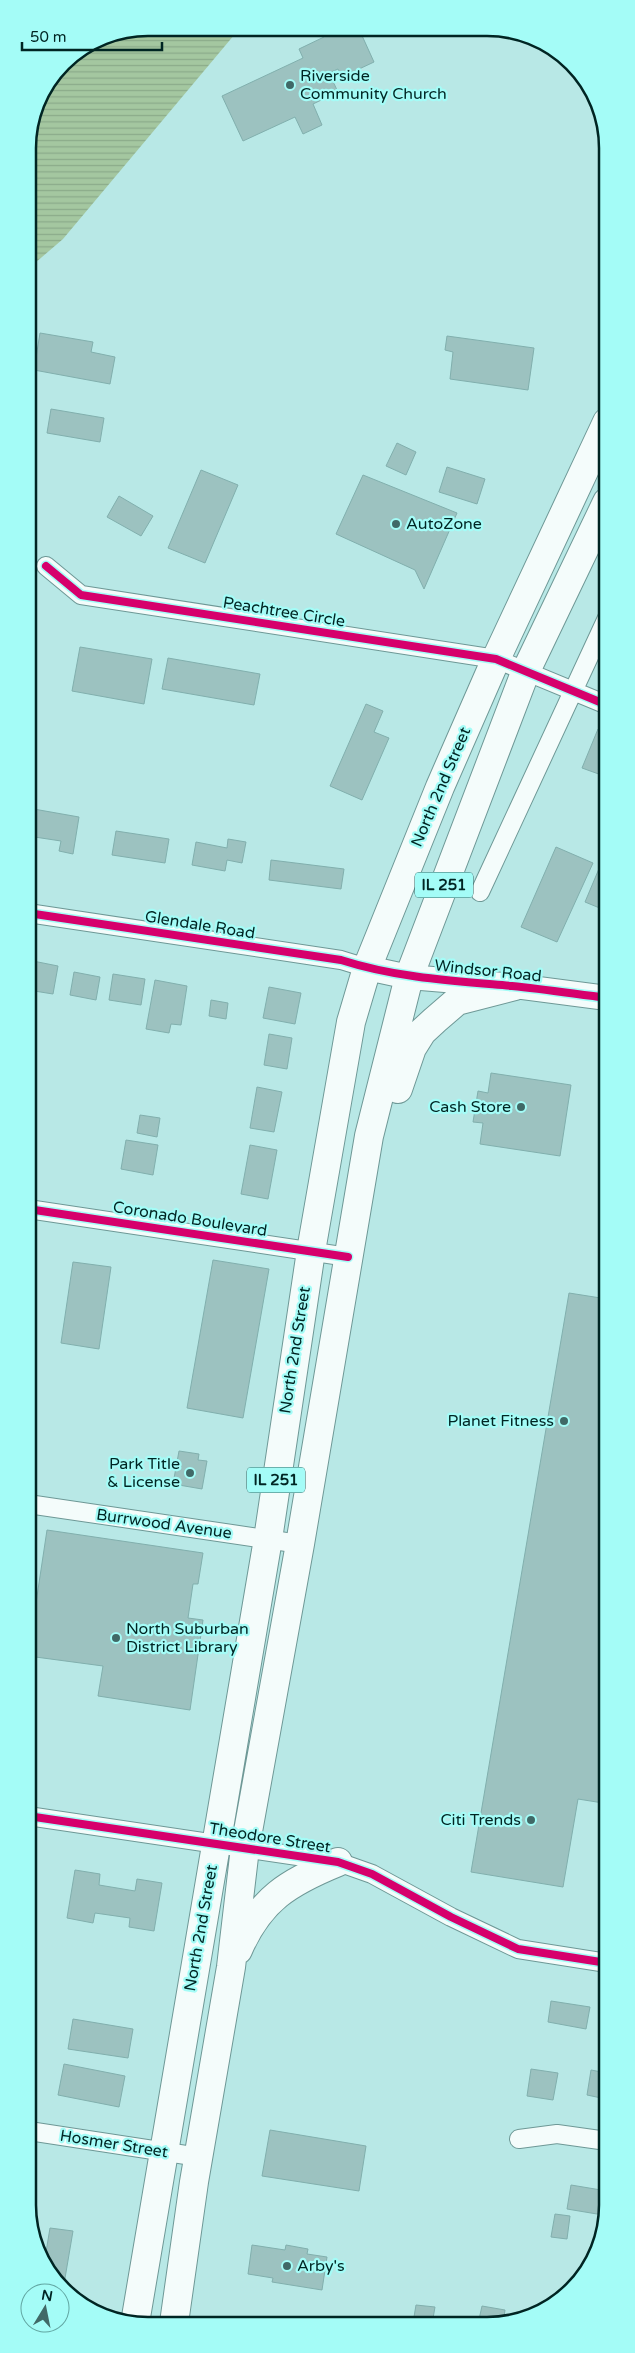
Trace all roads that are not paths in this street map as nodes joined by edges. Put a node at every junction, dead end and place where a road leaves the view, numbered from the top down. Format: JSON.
{"nodes":[{"id":1,"x":599,"y":437,"type":"edge"},
{"id":2,"x":599,"y":519,"type":"edge"},
{"id":3,"x":46,"y":566,"type":"dead end"},
{"id":4,"x":599,"y":635,"type":"edge"},
{"id":5,"x":496,"y":659,"type":"junction"},
{"id":6,"x":525,"y":673,"type":"junction"},
{"id":7,"x":574,"y":690,"type":"junction"},
{"id":8,"x":599,"y":701,"type":"edge"},
{"id":9,"x":480,"y":892,"type":"dead end"},
{"id":10,"x":36,"y":914,"type":"edge"},
{"id":11,"x":367,"y":968,"type":"junction"},
{"id":12,"x":410,"y":977,"type":"junction"},
{"id":13,"x":514,"y":986,"type":"junction"},
{"id":14,"x":599,"y":997,"type":"edge"},
{"id":15,"x":369,"y":1136,"type":"junction"},
{"id":16,"x":36,"y":1210,"type":"edge"},
{"id":17,"x":311,"y":1251,"type":"junction"},
{"id":18,"x":348,"y":1257,"type":"junction"},
{"id":19,"x":36,"y":1505,"type":"edge"},
{"id":20,"x":268,"y":1539,"type":"junction"},
{"id":21,"x":300,"y":1544,"type":"junction"},
{"id":22,"x":36,"y":1817,"type":"edge"},
{"id":23,"x":215,"y":1844,"type":"junction"},
{"id":24,"x":245,"y":1848,"type":"junction"},
{"id":25,"x":338,"y":1862,"type":"junction"},
{"id":26,"x":599,"y":1962,"type":"edge"},
{"id":27,"x":231,"y":1968,"type":"junction"},
{"id":28,"x":36,"y":2132,"type":"edge"},
{"id":29,"x":519,"y":2138,"type":"dead end"},
{"id":30,"x":599,"y":2140,"type":"edge"},
{"id":31,"x":164,"y":2152,"type":"junction"},
{"id":32,"x":199,"y":2157,"type":"junction"},
{"id":33,"x":136,"y":2316,"type":"edge"},
{"id":34,"x":175,"y":2317,"type":"edge"}],
"edges":[{"from":1,"to":5,"type":"main road","name":"North 2nd Street","number":"IL 251"},
{"from":2,"to":6,"type":"main road","name":"North 2nd Street","number":"IL 251"},
{"from":3,"to":5,"type":"street","name":"Peachtree Circle"},
{"from":4,"to":7,"type":"street"},
{"from":5,"to":6,"type":"street","name":"Peachtree Circle"},
{"from":5,"to":11,"type":"main road","name":"North 2nd Street","number":"IL 251"},
{"from":6,"to":7,"type":"street","name":"Peachtree Circle"},
{"from":6,"to":12,"type":"main road","name":"North 2nd Street","number":"IL 251"},
{"from":7,"to":8,"type":"street","name":"Peachtree Circle"},
{"from":7,"to":9,"type":"street"},
{"from":10,"to":11,"type":"street","name":"Glendale Road"},
{"from":11,"to":12,"type":"street","name":"Windsor Road"},
{"from":11,"to":17,"type":"main road","name":"North 2nd Street","number":"IL 251"},
{"from":12,"to":13,"type":"street","name":"Windsor Road"},
{"from":12,"to":15,"type":"main road","name":"North 2nd Street","number":"IL 251"},
{"from":13,"to":14,"type":"street","name":"Windsor Road"},
{"from":13,"to":15,"type":"main road"},
{"from":15,"to":18,"type":"main road","name":"North 2nd Street","number":"IL 251"},
{"from":16,"to":17,"type":"street","name":"Coronado Boulevard"},
{"from":17,"to":18,"type":"street","name":"Coronado Boulevard"},
{"from":17,"to":20,"type":"main road","name":"North 2nd Street","number":"IL 251"},
{"from":18,"to":21,"type":"main road","name":"North 2nd Street","number":"IL 251"},
{"from":19,"to":20,"type":"street","name":"Burrwood Avenue"},
{"from":20,"to":21,"type":"street","name":"Burrwood Avenue"},
{"from":20,"to":23,"type":"main road","name":"North 2nd Street","number":"IL 251"},
{"from":21,"to":24,"type":"main road","name":"North 2nd Street","number":"IL 251"},
{"from":22,"to":23,"type":"street","name":"Theodore Street"},
{"from":23,"to":24,"type":"street","name":"Theodore Street"},
{"from":23,"to":31,"type":"main road","name":"North 2nd Street","number":"IL 251"},
{"from":24,"to":25,"type":"street","name":"Theodore Street"},
{"from":24,"to":27,"type":"main road","name":"North 2nd Street","number":"IL 251"},
{"from":25,"to":26,"type":"street","name":"Theodore Street"},
{"from":25,"to":27,"type":"main road"},
{"from":27,"to":32,"type":"main road","name":"North 2nd Street","number":"IL 251"},
{"from":28,"to":31,"type":"street","name":"Hosmer Street"},
{"from":29,"to":30,"type":"street"},
{"from":31,"to":32,"type":"street","name":"Hosmer Street"},
{"from":31,"to":33,"type":"main road","name":"North 2nd Street","number":"IL 251"},
{"from":32,"to":34,"type":"main road","name":"North 2nd Street","number":"IL 251"}]}
